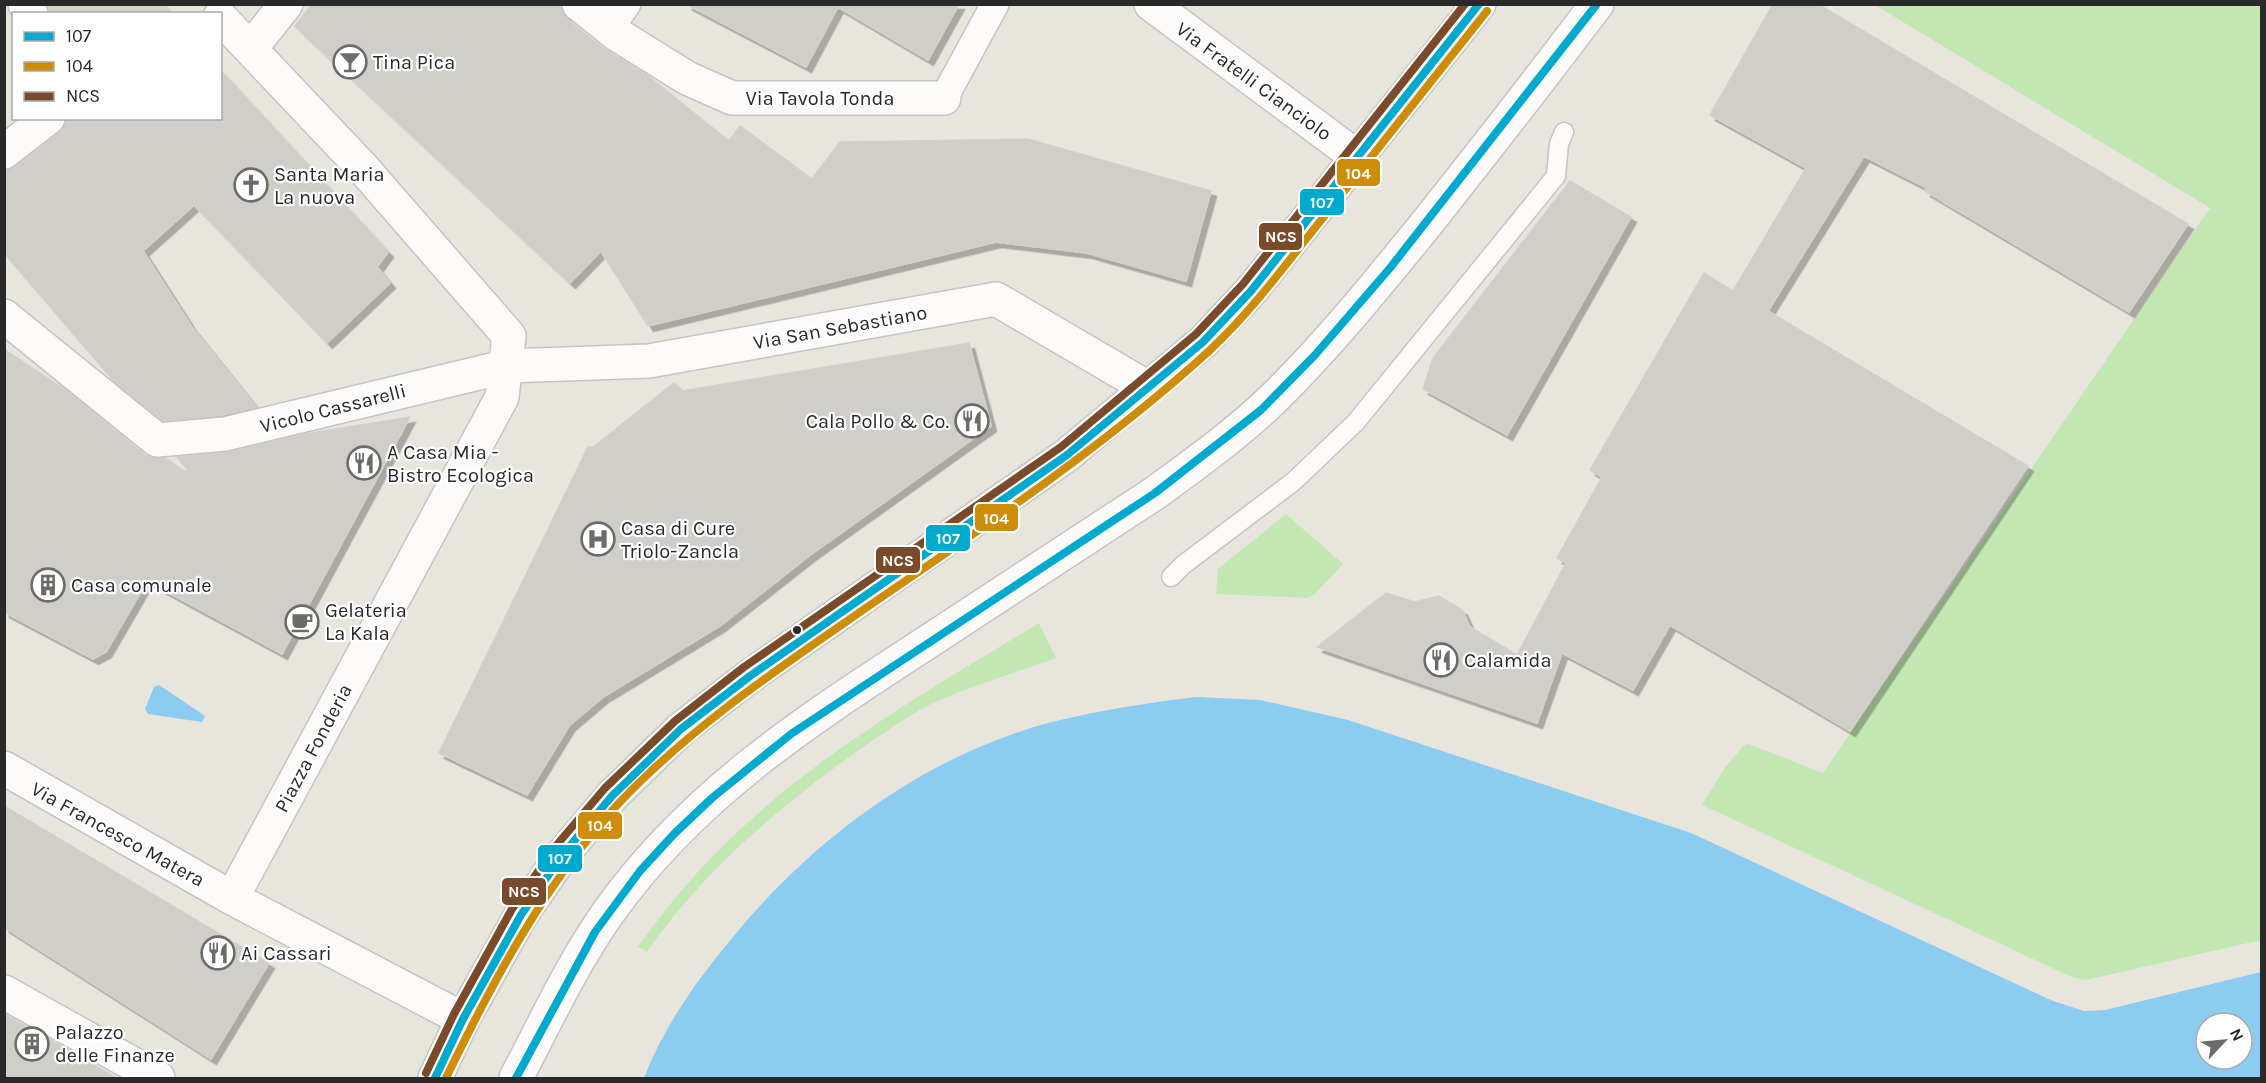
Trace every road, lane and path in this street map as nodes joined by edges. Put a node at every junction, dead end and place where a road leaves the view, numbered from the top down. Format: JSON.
{"nodes":[{"id":1,"x":286,"y":4,"type":"edge"},
{"id":2,"x":579,"y":4,"type":"edge"},
{"id":3,"x":995,"y":4,"type":"edge"},
{"id":4,"x":1151,"y":4,"type":"edge"},
{"id":5,"x":1479,"y":4,"type":"edge"},
{"id":6,"x":1597,"y":4,"type":"edge"},
{"id":7,"x":619,"y":16,"type":"edge"},
{"id":8,"x":222,"y":19,"type":"edge"},
{"id":9,"x":251,"y":48,"type":"junction"},
{"id":10,"x":944,"y":98,"type":"joint"},
{"id":11,"x":45,"y":120,"type":"edge"},
{"id":12,"x":1564,"y":132,"type":"dead end"},
{"id":13,"x":4,"y":152,"type":"edge"},
{"id":14,"x":1357,"y":157,"type":"junction"},
{"id":15,"x":4,"y":316,"type":"edge"},
{"id":16,"x":508,"y":366,"type":"junction"},
{"id":17,"x":1148,"y":388,"type":"junction"},
{"id":18,"x":1171,"y":578,"type":"dead end"},
{"id":19,"x":4,"y":768,"type":"edge"},
{"id":20,"x":232,"y":898,"type":"junction"},
{"id":21,"x":4,"y":992,"type":"edge"},
{"id":22,"x":463,"y":1019,"type":"junction"},
{"id":23,"x":158,"y":1078,"type":"edge"},
{"id":24,"x":435,"y":1078,"type":"edge"},
{"id":25,"x":516,"y":1078,"type":"edge"}],
"edges":[{"from":1,"to":9,"type":"street"},
{"from":2,"to":7,"type":"street","name":"Via Tavola Tonda"},
{"from":3,"to":10,"type":"street"},
{"from":4,"to":14,"type":"street","name":"Via Fratelli Cianciolo"},
{"from":5,"to":14,"type":"street"},
{"from":6,"to":25,"type":"street"},
{"from":7,"to":10,"type":"street","name":"Via Tavola Tonda"},
{"from":8,"to":9,"type":"street","name":"Piazza Fonderia"},
{"from":9,"to":16,"type":"street","name":"Piazza Fonderia"},
{"from":11,"to":13,"type":"street"},
{"from":12,"to":18,"type":"lane"},
{"from":14,"to":17,"type":"street"},
{"from":15,"to":16,"type":"street","name":"Vicolo Cassarelli"},
{"from":16,"to":17,"type":"street","name":"Via San Sebastiano"},
{"from":16,"to":20,"type":"street","name":"Piazza Fonderia"},
{"from":17,"to":22,"type":"street"},
{"from":19,"to":20,"type":"street","name":"Via Francesco Matera"},
{"from":20,"to":22,"type":"street"},
{"from":21,"to":23,"type":"street"},
{"from":22,"to":24,"type":"street"}]}
